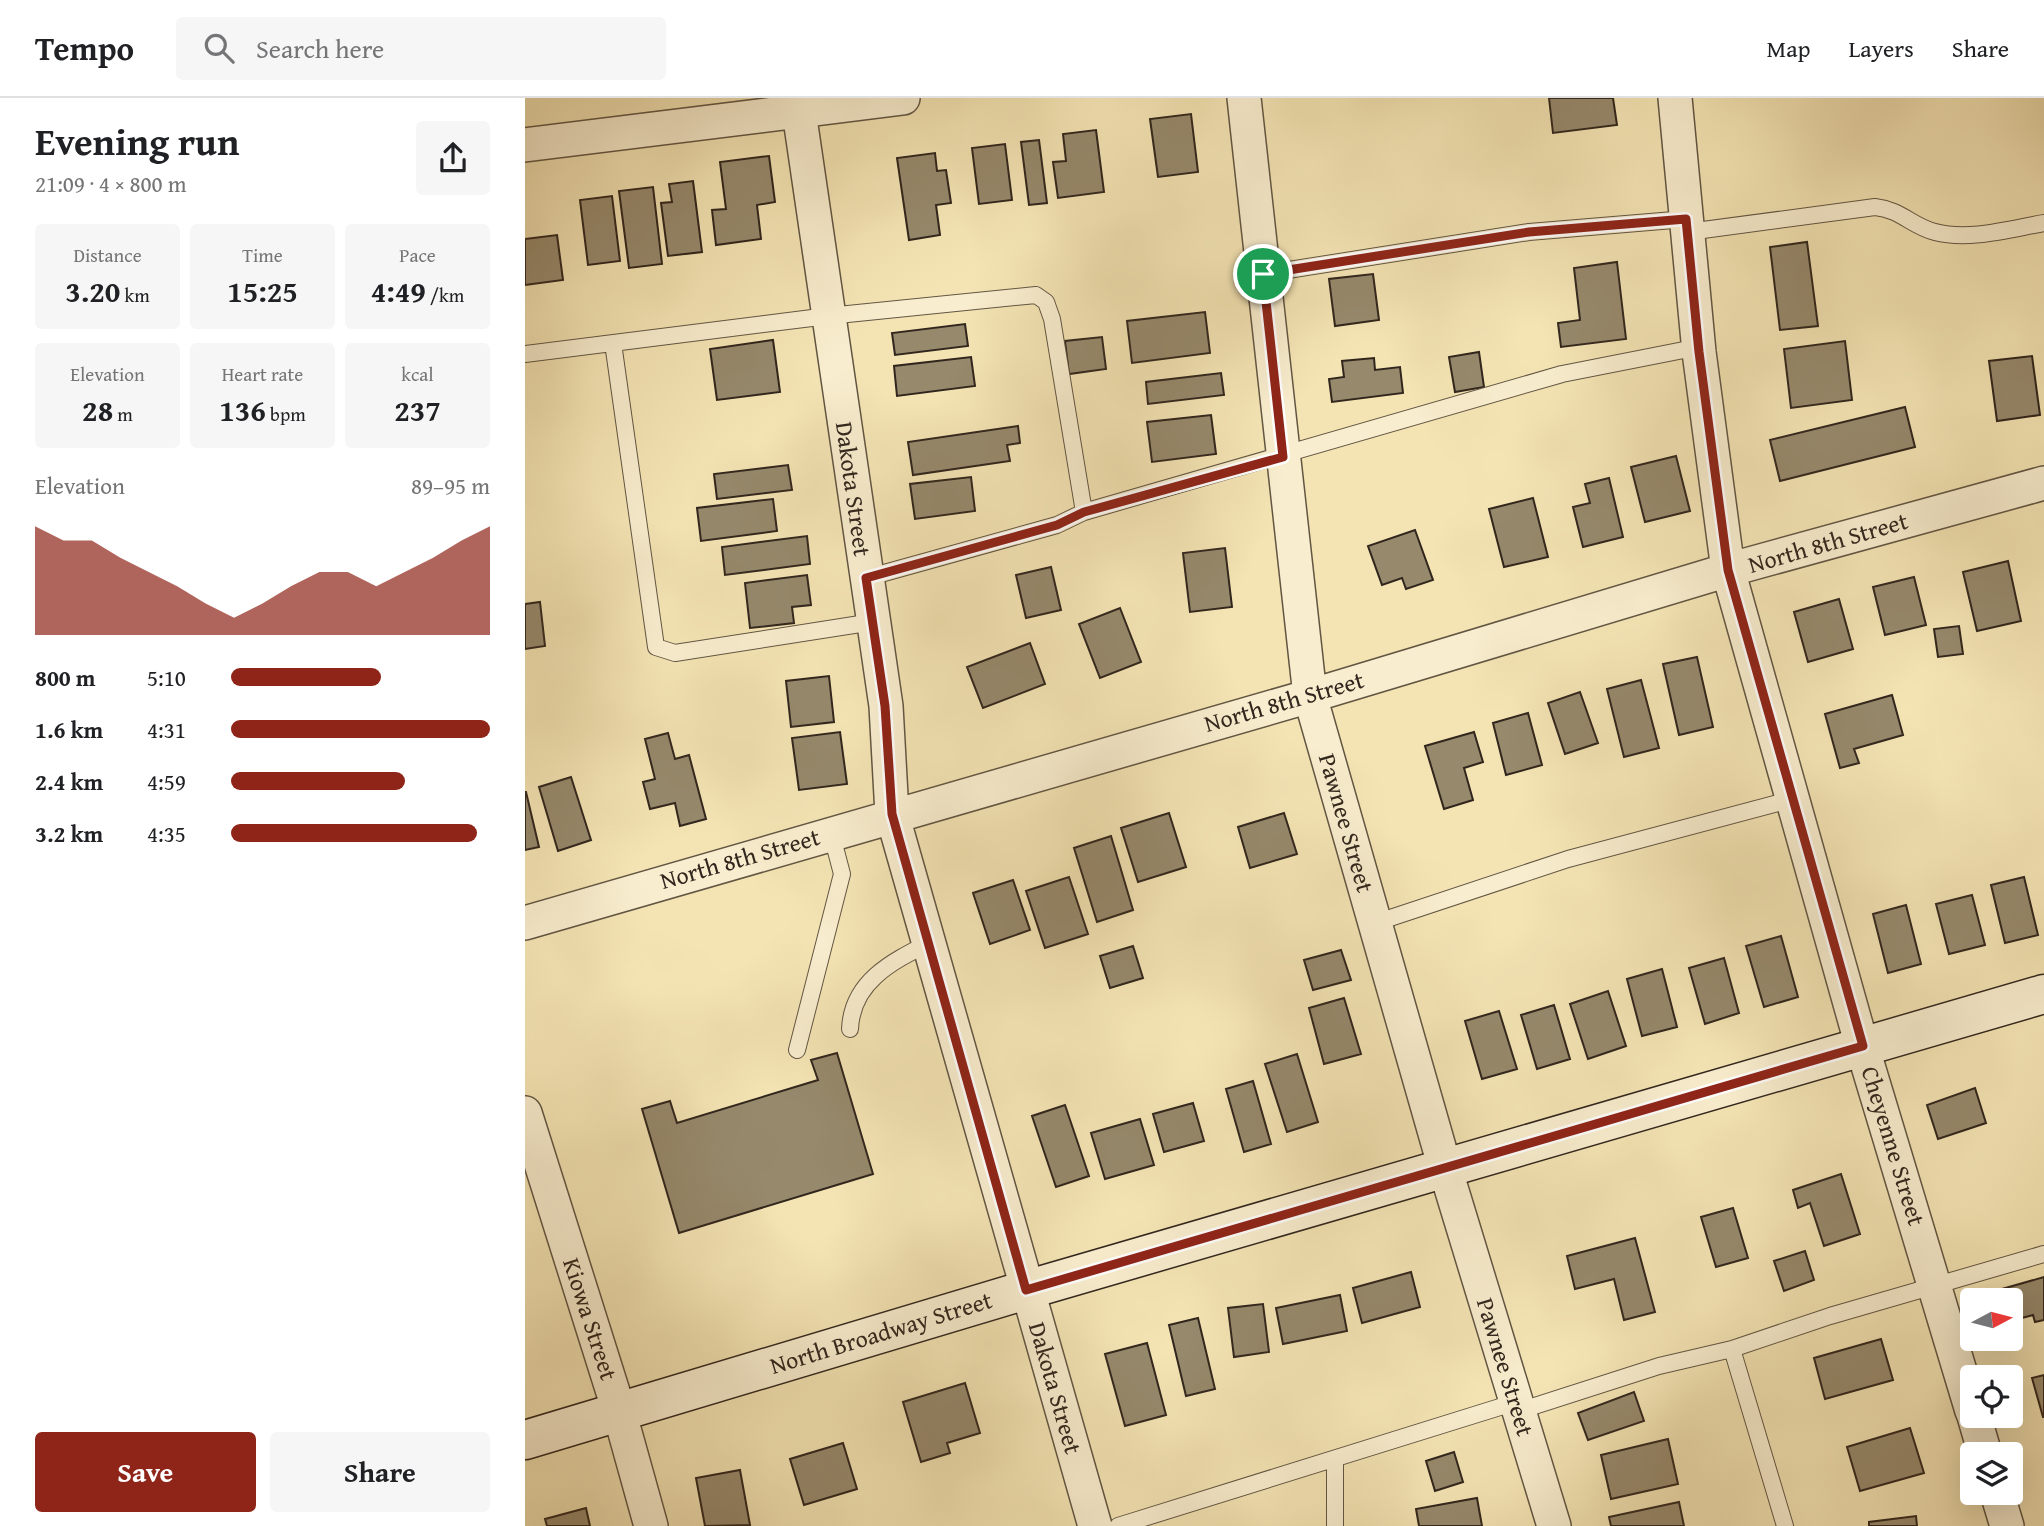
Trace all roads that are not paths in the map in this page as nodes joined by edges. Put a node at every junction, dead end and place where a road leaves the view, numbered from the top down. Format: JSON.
{"nodes":[{"id":1,"x":903,"y":98,"type":"edge"},
{"id":2,"x":1244,"y":98,"type":"edge"},
{"id":3,"x":1675,"y":98,"type":"edge"},
{"id":4,"x":797,"y":105,"type":"edge"},
{"id":5,"x":525,"y":145,"type":"edge"},
{"id":6,"x":2044,"y":223,"type":"edge"},
{"id":7,"x":1687,"y":226,"type":"junction"},
{"id":8,"x":1263,"y":274,"type":"junction"},
{"id":9,"x":828,"y":316,"type":"junction"},
{"id":10,"x":613,"y":343,"type":"junction"},
{"id":11,"x":1699,"y":347,"type":"junction"},
{"id":12,"x":525,"y":354,"type":"edge"},
{"id":13,"x":1283,"y":457,"type":"junction"},
{"id":14,"x":2044,"y":482,"type":"edge"},
{"id":15,"x":1084,"y":512,"type":"junction"},
{"id":16,"x":1728,"y":570,"type":"junction"},
{"id":17,"x":866,"y":578,"type":"junction"},
{"id":18,"x":873,"y":622,"type":"junction"},
{"id":19,"x":1310,"y":696,"type":"junction"},
{"id":20,"x":1793,"y":799,"type":"junction"},
{"id":21,"x":892,"y":814,"type":"junction"},
{"id":22,"x":831,"y":832,"type":"junction"},
{"id":23,"x":525,"y":923,"type":"edge"},
{"id":24,"x":1375,"y":923,"type":"junction"},
{"id":25,"x":929,"y":943,"type":"junction"},
{"id":26,"x":2044,"y":994,"type":"edge"},
{"id":27,"x":850,"y":1029,"type":"dead end"},
{"id":28,"x":1863,"y":1046,"type":"junction"},
{"id":29,"x":797,"y":1050,"type":"dead end"},
{"id":30,"x":525,"y":1113,"type":"edge"},
{"id":31,"x":1445,"y":1168,"type":"junction"},
{"id":32,"x":2044,"y":1254,"type":"edge"},
{"id":33,"x":1935,"y":1286,"type":"junction"},
{"id":34,"x":1026,"y":1290,"type":"junction"},
{"id":35,"x":1732,"y":1349,"type":"junction"},
{"id":36,"x":1960,"y":1370,"type":"edge"},
{"id":37,"x":1517,"y":1407,"type":"junction"},
{"id":38,"x":619,"y":1411,"type":"junction"},
{"id":39,"x":525,"y":1440,"type":"edge"},
{"id":40,"x":1335,"y":1461,"type":"junction"},
{"id":41,"x":2001,"y":1505,"type":"edge"},
{"id":42,"x":651,"y":1526,"type":"edge"},
{"id":43,"x":1095,"y":1526,"type":"edge"},
{"id":44,"x":1118,"y":1526,"type":"edge"},
{"id":45,"x":1335,"y":1526,"type":"edge"},
{"id":46,"x":1553,"y":1526,"type":"edge"},
{"id":47,"x":1785,"y":1526,"type":"edge"},
{"id":48,"x":2007,"y":1526,"type":"edge"}],
"edges":[{"from":1,"to":4,"type":"street"},
{"from":2,"to":8,"type":"street","name":"Pawnee Street"},
{"from":3,"to":7,"type":"street","name":"Cheyenne Street"},
{"from":4,"to":5,"type":"street"},
{"from":4,"to":9,"type":"street","name":"Dakota Street"},
{"from":6,"to":7,"type":"lane"},
{"from":7,"to":8,"type":"lane"},
{"from":7,"to":11,"type":"street","name":"Cheyenne Street"},
{"from":8,"to":13,"type":"street","name":"Pawnee Street"},
{"from":9,"to":10,"type":"lane"},
{"from":9,"to":15,"type":"lane"},
{"from":9,"to":17,"type":"street","name":"Dakota Street"},
{"from":10,"to":12,"type":"lane"},
{"from":10,"to":18,"type":"lane"},
{"from":11,"to":13,"type":"lane"},
{"from":11,"to":16,"type":"street","name":"Cheyenne Street"},
{"from":13,"to":15,"type":"lane"},
{"from":13,"to":19,"type":"street","name":"Pawnee Street"},
{"from":14,"to":16,"type":"street","name":"North 8th Street"},
{"from":15,"to":17,"type":"lane"},
{"from":16,"to":19,"type":"street","name":"North 8th Street"},
{"from":16,"to":20,"type":"street","name":"Cheyenne Street"},
{"from":17,"to":18,"type":"street","name":"Dakota Street"},
{"from":18,"to":21,"type":"street","name":"Dakota Street"},
{"from":19,"to":21,"type":"street","name":"North 8th Street"},
{"from":19,"to":24,"type":"street","name":"Pawnee Street"},
{"from":20,"to":24,"type":"lane"},
{"from":20,"to":28,"type":"street","name":"Cheyenne Street"},
{"from":21,"to":22,"type":"street","name":"North 8th Street"},
{"from":21,"to":25,"type":"street","name":"Dakota Street"},
{"from":22,"to":23,"type":"street","name":"North 8th Street"},
{"from":22,"to":29,"type":"lane"},
{"from":24,"to":31,"type":"street","name":"Pawnee Street"},
{"from":25,"to":27,"type":"lane"},
{"from":25,"to":34,"type":"street","name":"Dakota Street"},
{"from":26,"to":28,"type":"street","name":"North Broadway Street"},
{"from":28,"to":31,"type":"street","name":"North Broadway Street"},
{"from":28,"to":33,"type":"street","name":"Cheyenne Street"},
{"from":30,"to":38,"type":"street","name":"Kiowa Street"},
{"from":31,"to":34,"type":"street","name":"North Broadway Street"},
{"from":31,"to":37,"type":"street","name":"Pawnee Street"},
{"from":32,"to":33,"type":"lane"},
{"from":33,"to":35,"type":"lane"},
{"from":33,"to":36,"type":"street","name":"Cheyenne Street"},
{"from":34,"to":38,"type":"street","name":"North Broadway Street"},
{"from":34,"to":43,"type":"street","name":"Dakota Street"},
{"from":35,"to":37,"type":"lane"},
{"from":35,"to":47,"type":"lane"},
{"from":37,"to":40,"type":"lane"},
{"from":37,"to":46,"type":"street","name":"Pawnee Street"},
{"from":38,"to":39,"type":"street","name":"North Broadway Street"},
{"from":38,"to":42,"type":"street","name":"Kiowa Street"},
{"from":40,"to":44,"type":"lane"},
{"from":40,"to":45,"type":"lane"},
{"from":41,"to":48,"type":"street"}]}
